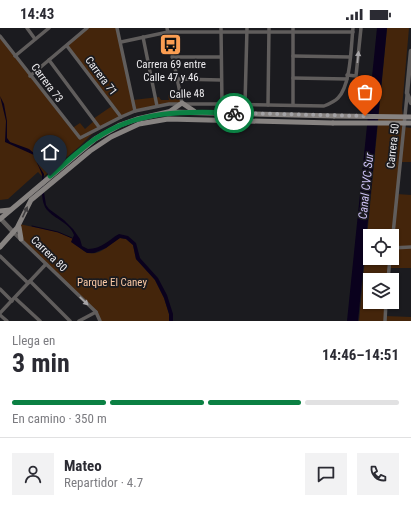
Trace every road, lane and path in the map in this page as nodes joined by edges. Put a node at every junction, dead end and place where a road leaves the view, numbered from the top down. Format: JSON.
{"nodes":[{"id":1,"x":27,"y":28,"type":"edge"},
{"id":2,"x":48,"y":28,"type":"edge"},
{"id":3,"x":86,"y":28,"type":"edge"},
{"id":4,"x":117,"y":28,"type":"edge"},
{"id":5,"x":361,"y":28,"type":"edge"},
{"id":6,"x":167,"y":30,"type":"edge"},
{"id":7,"x":221,"y":30,"type":"edge"},
{"id":8,"x":246,"y":30,"type":"edge"},
{"id":9,"x":269,"y":30,"type":"edge"},
{"id":10,"x":293,"y":30,"type":"edge"},
{"id":11,"x":324,"y":30,"type":"edge"},
{"id":12,"x":353,"y":30,"type":"edge"},
{"id":13,"x":0,"y":36,"type":"edge"},
{"id":14,"x":144,"y":38,"type":"junction"},
{"id":15,"x":35,"y":39,"type":"junction"},
{"id":16,"x":121,"y":42,"type":"junction"},
{"id":17,"x":67,"y":46,"type":"junction"},
{"id":18,"x":411,"y":51,"type":"edge"},
{"id":19,"x":15,"y":56,"type":"junction"},
{"id":20,"x":293,"y":56,"type":"junction"},
{"id":21,"x":172,"y":57,"type":"junction"},
{"id":22,"x":221,"y":57,"type":"junction"},
{"id":23,"x":350,"y":57,"type":"junction"},
{"id":24,"x":49,"y":60,"type":"junction"},
{"id":25,"x":30,"y":76,"type":"junction"},
{"id":26,"x":347,"y":77,"type":"junction"},
{"id":27,"x":293,"y":78,"type":"junction"},
{"id":28,"x":177,"y":79,"type":"junction"},
{"id":29,"x":222,"y":80,"type":"junction"},
{"id":30,"x":407,"y":93,"type":"junction"},
{"id":31,"x":182,"y":103,"type":"junction"},
{"id":32,"x":411,"y":103,"type":"edge"},
{"id":33,"x":222,"y":104,"type":"junction"},
{"id":34,"x":245,"y":104,"type":"junction"},
{"id":35,"x":268,"y":105,"type":"junction"},
{"id":36,"x":157,"y":106,"type":"junction"},
{"id":37,"x":293,"y":106,"type":"junction"},
{"id":38,"x":406,"y":111,"type":"junction"},
{"id":39,"x":411,"y":111,"type":"edge"},
{"id":40,"x":135,"y":112,"type":"junction"},
{"id":41,"x":168,"y":112,"type":"junction"},
{"id":42,"x":197,"y":112,"type":"junction"},
{"id":43,"x":121,"y":117,"type":"junction"},
{"id":44,"x":411,"y":117,"type":"edge"},
{"id":45,"x":411,"y":123,"type":"edge"},
{"id":46,"x":99,"y":127,"type":"junction"},
{"id":47,"x":82,"y":137,"type":"joint"},
{"id":48,"x":11,"y":209,"type":"junction"},
{"id":49,"x":0,"y":210,"type":"edge"},
{"id":50,"x":0,"y":219,"type":"edge"},
{"id":51,"x":19,"y":224,"type":"junction"},
{"id":52,"x":394,"y":229,"type":"edge"},
{"id":53,"x":14,"y":233,"type":"junction"},
{"id":54,"x":21,"y":239,"type":"junction"},
{"id":55,"x":0,"y":247,"type":"edge"},
{"id":56,"x":411,"y":247,"type":"edge"},
{"id":57,"x":399,"y":248,"type":"edge"},
{"id":58,"x":0,"y":256,"type":"edge"},
{"id":59,"x":46,"y":264,"type":"junction"},
{"id":60,"x":29,"y":282,"type":"junction"},
{"id":61,"x":0,"y":289,"type":"edge"},
{"id":62,"x":13,"y":299,"type":"junction"},
{"id":63,"x":385,"y":309,"type":"edge"},
{"id":64,"x":96,"y":312,"type":"junction"},
{"id":65,"x":0,"y":314,"type":"edge"},
{"id":66,"x":7,"y":321,"type":"edge"},
{"id":67,"x":40,"y":321,"type":"edge"},
{"id":68,"x":70,"y":321,"type":"edge"},
{"id":69,"x":78,"y":321,"type":"edge"},
{"id":70,"x":100,"y":321,"type":"edge"},
{"id":71,"x":384,"y":321,"type":"edge"}],
"edges":[{"from":1,"to":15,"type":"street"},
{"from":2,"to":15,"type":"street"},
{"from":3,"to":17,"type":"street"},
{"from":4,"to":16,"type":"street"},
{"from":26,"to":5,"type":"street","one_way":true},
{"from":6,"to":7,"type":"street"},
{"from":6,"to":14,"type":"street"},
{"from":6,"to":21,"type":"street"},
{"from":7,"to":8,"type":"street"},
{"from":7,"to":22,"type":"street"},
{"from":8,"to":9,"type":"street"},
{"from":8,"to":34,"type":"street"},
{"from":9,"to":10,"type":"street"},
{"from":9,"to":35,"type":"street"},
{"from":10,"to":11,"type":"street"},
{"from":10,"to":20,"type":"street"},
{"from":11,"to":12,"type":"street"},
{"from":12,"to":23,"type":"street"},
{"from":13,"to":19,"type":"street","name":"Carrera 73"},
{"from":14,"to":16,"type":"street"},
{"from":14,"to":36,"type":"street"},
{"from":15,"to":19,"type":"street"},
{"from":16,"to":40,"type":"street"},
{"from":17,"to":24,"type":"street"},
{"from":17,"to":43,"type":"street","name":"Carrera 71"},
{"from":18,"to":30,"type":"street","name":"Carrera 50"},
{"from":19,"to":25,"type":"street","name":"Carrera 73"},
{"from":20,"to":23,"type":"street"},
{"from":20,"to":27,"type":"street"},
{"from":21,"to":22,"type":"street"},
{"from":21,"to":28,"type":"street"},
{"from":22,"to":29,"type":"street"},
{"from":23,"to":26,"type":"street"},
{"from":24,"to":25,"type":"street"},
{"from":24,"to":46,"type":"street"},
{"from":25,"to":47,"type":"street","name":"Carrera 73"},
{"from":26,"to":27,"type":"street"},
{"from":26,"to":37,"type":"street","name":"Calle 48"},
{"from":27,"to":37,"type":"street"},
{"from":28,"to":29,"type":"street"},
{"from":28,"to":31,"type":"street"},
{"from":29,"to":33,"type":"street"},
{"from":30,"to":32,"type":"street"},
{"from":30,"to":38,"type":"street","name":"Carrera 50"},
{"from":31,"to":33,"type":"street","name":"Calle 48"},
{"from":31,"to":36,"type":"street","name":"Calle 48"},
{"from":31,"to":41,"type":"main road"},
{"from":31,"to":42,"type":"main road"},
{"from":33,"to":34,"type":"street","name":"Calle 48"},
{"from":34,"to":35,"type":"street","name":"Calle 48"},
{"from":35,"to":37,"type":"street","name":"Calle 48"},
{"from":36,"to":40,"type":"street","name":"Calle 48"},
{"from":38,"to":39,"type":"street"},
{"from":38,"to":52,"type":"street","name":"Carrera 50"},
{"from":40,"to":43,"type":"street","name":"Calle 48"},
{"from":41,"to":42,"type":"main road","name":"Calle 48"},
{"from":41,"to":48,"type":"main road","name":"Calle 48"},
{"from":42,"to":44,"type":"main road","name":"Calle 48","bridge":true},
{"from":43,"to":46,"type":"street","name":"Calle 48"},
{"from":51,"to":45,"type":"main road","one_way":true,"bridge":true},
{"from":46,"to":47,"type":"street","name":"Calle 48"},
{"from":48,"to":49,"type":"main road"},
{"from":48,"to":50,"type":"main road","name":"Calle 48"},
{"from":50,"to":53,"type":"street","name":"Carrera 80"},
{"from":51,"to":53,"type":"main road"},
{"from":51,"to":54,"type":"main road"},
{"from":53,"to":54,"type":"street","name":"Carrera 80"},
{"from":53,"to":55,"type":"main road"},
{"from":54,"to":59,"type":"street","name":"Carrera 80"},
{"from":56,"to":57,"type":"street"},
{"from":58,"to":60,"type":"street"},
{"from":59,"to":60,"type":"street"},
{"from":59,"to":64,"type":"street","name":"Carrera 80","one_way":true},
{"from":60,"to":62,"type":"street"},
{"from":60,"to":68,"type":"street"},
{"from":61,"to":62,"type":"street"},
{"from":62,"to":65,"type":"street"},
{"from":62,"to":67,"type":"street"},
{"from":63,"to":71,"type":"street"},
{"from":64,"to":69,"type":"street"},
{"from":64,"to":70,"type":"street","name":"Carrera 80"},
{"from":65,"to":66,"type":"street"}]}
